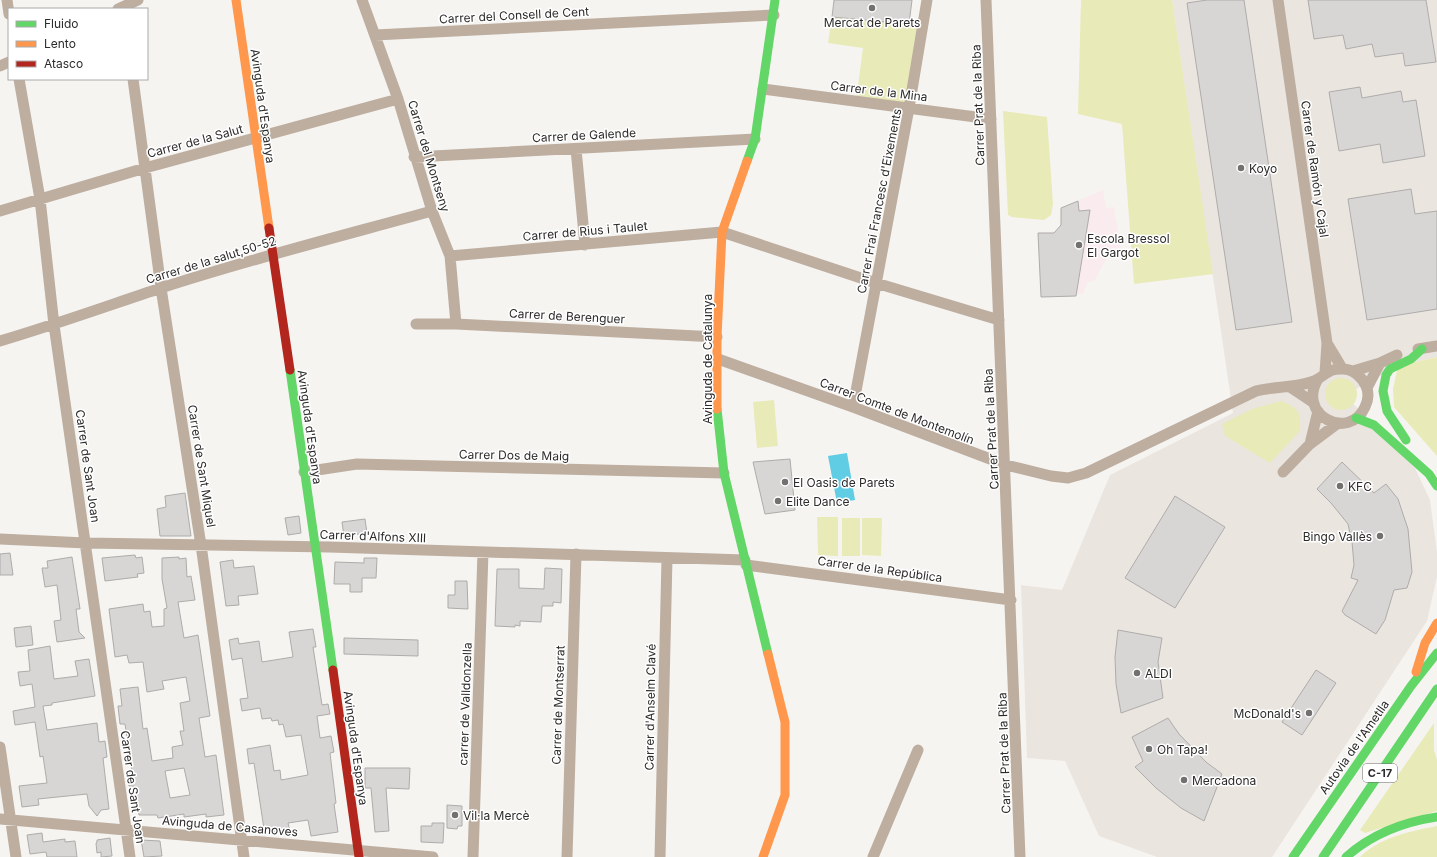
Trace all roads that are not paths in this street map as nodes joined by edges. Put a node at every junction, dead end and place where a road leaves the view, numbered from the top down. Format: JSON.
{"nodes":[{"id":1,"x":138,"y":0,"type":"edge"},
{"id":2,"x":236,"y":0,"type":"edge"},
{"id":3,"x":362,"y":0,"type":"edge"},
{"id":4,"x":775,"y":0,"type":"edge"},
{"id":5,"x":927,"y":0,"type":"edge"},
{"id":6,"x":986,"y":0,"type":"edge"},
{"id":7,"x":1278,"y":0,"type":"edge"},
{"id":8,"x":121,"y":6,"type":"edge"},
{"id":9,"x":774,"y":15,"type":"junction"},
{"id":10,"x":375,"y":35,"type":"junction"},
{"id":11,"x":19,"y":80,"type":"edge"},
{"id":12,"x":133,"y":80,"type":"edge"},
{"id":13,"x":763,"y":89,"type":"junction"},
{"id":14,"x":398,"y":99,"type":"junction"},
{"id":15,"x":910,"y":108,"type":"junction"},
{"id":16,"x":991,"y":118,"type":"junction"},
{"id":17,"x":255,"y":139,"type":"junction"},
{"id":18,"x":755,"y":139,"type":"junction"},
{"id":19,"x":576,"y":149,"type":"junction"},
{"id":20,"x":414,"y":157,"type":"junction"},
{"id":21,"x":145,"y":168,"type":"junction"},
{"id":22,"x":40,"y":199,"type":"junction"},
{"id":23,"x":0,"y":211,"type":"edge"},
{"id":24,"x":432,"y":211,"type":"junction"},
{"id":25,"x":722,"y":232,"type":"junction"},
{"id":26,"x":585,"y":245,"type":"junction"},
{"id":27,"x":272,"y":254,"type":"junction"},
{"id":28,"x":450,"y":256,"type":"junction"},
{"id":29,"x":876,"y":283,"type":"junction"},
{"id":30,"x":161,"y":288,"type":"junction"},
{"id":31,"x":999,"y":320,"type":"junction"},
{"id":32,"x":416,"y":324,"type":"dead end"},
{"id":33,"x":456,"y":324,"type":"junction"},
{"id":34,"x":54,"y":325,"type":"junction"},
{"id":35,"x":717,"y":337,"type":"junction"},
{"id":36,"x":0,"y":341,"type":"edge"},
{"id":37,"x":1327,"y":343,"type":"junction"},
{"id":38,"x":1437,"y":346,"type":"edge"},
{"id":39,"x":1422,"y":348,"type":"junction"},
{"id":40,"x":718,"y":359,"type":"junction"},
{"id":41,"x":1380,"y":363,"type":"junction"},
{"id":42,"x":1347,"y":370,"type":"junction"},
{"id":43,"x":1322,"y":376,"type":"junction"},
{"id":44,"x":1290,"y":387,"type":"junction"},
{"id":45,"x":1367,"y":391,"type":"junction"},
{"id":46,"x":853,"y":407,"type":"junction"},
{"id":47,"x":1316,"y":407,"type":"junction"},
{"id":48,"x":1356,"y":418,"type":"junction"},
{"id":49,"x":1338,"y":423,"type":"junction"},
{"id":50,"x":1406,"y":440,"type":"junction"},
{"id":51,"x":1310,"y":444,"type":"junction"},
{"id":52,"x":1006,"y":466,"type":"junction"},
{"id":53,"x":1437,"y":469,"type":"edge"},
{"id":54,"x":304,"y":472,"type":"junction"},
{"id":55,"x":1283,"y":472,"type":"dead end"},
{"id":56,"x":724,"y":473,"type":"junction"},
{"id":57,"x":1437,"y":486,"type":"edge"},
{"id":58,"x":0,"y":539,"type":"edge"},
{"id":59,"x":86,"y":543,"type":"junction"},
{"id":60,"x":201,"y":545,"type":"junction"},
{"id":61,"x":316,"y":548,"type":"junction"},
{"id":62,"x":483,"y":552,"type":"junction"},
{"id":63,"x":576,"y":554,"type":"junction"},
{"id":64,"x":667,"y":558,"type":"junction"},
{"id":65,"x":746,"y":562,"type":"junction"},
{"id":66,"x":1011,"y":600,"type":"junction"},
{"id":67,"x":1437,"y":623,"type":"edge"},
{"id":68,"x":1437,"y":653,"type":"edge"},
{"id":69,"x":1411,"y":686,"type":"junction"},
{"id":70,"x":1437,"y":689,"type":"edge"},
{"id":71,"x":0,"y":747,"type":"edge"},
{"id":72,"x":918,"y":750,"type":"dead end"},
{"id":73,"x":1437,"y":817,"type":"edge"},
{"id":74,"x":5,"y":819,"type":"edge"},
{"id":75,"x":126,"y":830,"type":"junction"},
{"id":76,"x":242,"y":841,"type":"junction"},
{"id":77,"x":358,"y":853,"type":"edge"},
{"id":78,"x":16,"y":857,"type":"edge"},
{"id":79,"x":130,"y":857,"type":"edge"},
{"id":80,"x":244,"y":857,"type":"edge"},
{"id":81,"x":433,"y":857,"type":"edge"},
{"id":82,"x":473,"y":857,"type":"edge"},
{"id":83,"x":567,"y":857,"type":"edge"},
{"id":84,"x":660,"y":857,"type":"edge"},
{"id":85,"x":763,"y":857,"type":"edge"},
{"id":86,"x":873,"y":857,"type":"edge"},
{"id":87,"x":1020,"y":857,"type":"edge"},
{"id":88,"x":1293,"y":857,"type":"edge"},
{"id":89,"x":1323,"y":857,"type":"edge"},
{"id":90,"x":1346,"y":857,"type":"edge"}],
"edges":[{"from":1,"to":8,"type":"street"},
{"from":2,"to":17,"type":"main road","name":"Avinguda d'Espanya"},
{"from":3,"to":10,"type":"street","name":"Carrer del Montseny"},
{"from":4,"to":9,"type":"main road","name":"Avinguda de Catalunya"},
{"from":5,"to":15,"type":"street","name":"Carrer Frai Francesc d'Eixements"},
{"from":6,"to":16,"type":"street","name":"Carrer Prat de la Riba"},
{"from":7,"to":37,"type":"street","name":"Carrer de Ramón y Cajal"},
{"from":9,"to":10,"type":"street","name":"Carrer del Consell de Cent"},
{"from":9,"to":13,"type":"main road","name":"Avinguda de Catalunya"},
{"from":10,"to":14,"type":"street","name":"Carrer del Montseny"},
{"from":11,"to":22,"type":"street","name":"Carrer de Sant Joan"},
{"from":12,"to":21,"type":"street","name":"Carrer de Sant Miquel"},
{"from":13,"to":15,"type":"street","name":"Carrer de la Mina"},
{"from":13,"to":18,"type":"main road","name":"Avinguda de Catalunya"},
{"from":14,"to":17,"type":"street","name":"Carrer de la Salut"},
{"from":14,"to":20,"type":"street","name":"Carrer del Montseny"},
{"from":15,"to":16,"type":"street","name":"Carrer de la Mina"},
{"from":15,"to":29,"type":"street","name":"Carrer Frai Francesc d'Eixements"},
{"from":16,"to":31,"type":"street","name":"Carrer Prat de la Riba"},
{"from":17,"to":21,"type":"street","name":"Carrer de la Salut"},
{"from":17,"to":27,"type":"main road","name":"Avinguda d'Espanya"},
{"from":18,"to":19,"type":"street","name":"Carrer de Galende"},
{"from":18,"to":25,"type":"main road","name":"Avinguda de Catalunya"},
{"from":19,"to":20,"type":"street","name":"Carrer de Galende"},
{"from":19,"to":26,"type":"street"},
{"from":20,"to":24,"type":"street","name":"Carrer del Montseny"},
{"from":21,"to":22,"type":"street","name":"Carrer de la Salut"},
{"from":21,"to":30,"type":"street","name":"Carrer de Sant Miquel"},
{"from":22,"to":23,"type":"street","name":"Carrer de la Salut"},
{"from":22,"to":34,"type":"street","name":"Carrer de Sant Joan"},
{"from":24,"to":27,"type":"street","name":"Carrer de la salut,50-52"},
{"from":24,"to":28,"type":"street","name":"Carrer del Montseny"},
{"from":25,"to":26,"type":"street","name":"Carrer de Rius i Taulet"},
{"from":25,"to":29,"type":"street"},
{"from":25,"to":35,"type":"main road","name":"Avinguda de Catalunya"},
{"from":26,"to":28,"type":"street","name":"Carrer de Rius i Taulet"},
{"from":27,"to":30,"type":"street","name":"Carrer de la salut,50-52"},
{"from":27,"to":54,"type":"main road","name":"Avinguda d'Espanya"},
{"from":28,"to":33,"type":"street","name":"Carrer del Montseny"},
{"from":29,"to":31,"type":"street"},
{"from":29,"to":46,"type":"street","name":"Carrer Frai Francesc d'Eixements"},
{"from":30,"to":34,"type":"street","name":"Carrer de la salut,50-52"},
{"from":30,"to":60,"type":"street","name":"Carrer de Sant Miquel"},
{"from":31,"to":52,"type":"street","name":"Carrer Prat de la Riba"},
{"from":32,"to":33,"type":"street","name":"Carrer de Berenguer"},
{"from":33,"to":35,"type":"street","name":"Carrer de Berenguer"},
{"from":34,"to":36,"type":"street","name":"Carrer de la salut,50-52"},
{"from":34,"to":59,"type":"street","name":"Carrer de Sant Joan"},
{"from":35,"to":40,"type":"main road","name":"Avinguda de Catalunya"},
{"from":37,"to":42,"type":"street","name":"Carrer de Ramón y Cajal"},
{"from":37,"to":43,"type":"street","name":"Carrer de Ramón y Cajal"},
{"from":38,"to":39,"type":"street"},
{"from":39,"to":41,"type":"street"},
{"from":39,"to":50,"type":"main road"},
{"from":40,"to":46,"type":"street","name":"Carrer Comte de Montemolín"},
{"from":40,"to":56,"type":"main road","name":"Avinguda de Catalunya"},
{"from":41,"to":42,"type":"street"},
{"from":41,"to":45,"type":"street"},
{"from":42,"to":43,"type":"street"},
{"from":42,"to":45,"type":"street"},
{"from":43,"to":44,"type":"street","name":"Carrer Comte de Montemolín"},
{"from":43,"to":47,"type":"street"},
{"from":44,"to":47,"type":"street"},
{"from":44,"to":52,"type":"street","name":"Carrer Comte de Montemolín"},
{"from":45,"to":48,"type":"street"},
{"from":45,"to":50,"type":"main road"},
{"from":46,"to":52,"type":"street","name":"Carrer Comte de Montemolín"},
{"from":47,"to":49,"type":"street"},
{"from":47,"to":51,"type":"street"},
{"from":48,"to":49,"type":"street"},
{"from":48,"to":57,"type":"main road"},
{"from":49,"to":51,"type":"street"},
{"from":50,"to":53,"type":"main road"},
{"from":51,"to":55,"type":"street"},
{"from":52,"to":66,"type":"street","name":"Carrer Prat de la Riba"},
{"from":54,"to":56,"type":"street","name":"Carrer Dos de Maig"},
{"from":54,"to":61,"type":"main road","name":"Avinguda d'Espanya"},
{"from":56,"to":65,"type":"main road","name":"Avinguda de Catalunya"},
{"from":58,"to":59,"type":"street","name":"Carrer d'Alfons XIII"},
{"from":59,"to":60,"type":"street","name":"Carrer d'Alfons XIII"},
{"from":59,"to":75,"type":"street","name":"Carrer de Sant Joan"},
{"from":60,"to":61,"type":"street","name":"Carrer d'Alfons XIII"},
{"from":60,"to":76,"type":"street","name":"Carrer de Sant Miquel"},
{"from":61,"to":62,"type":"street","name":"Carrer d'Alfons XIII"},
{"from":61,"to":77,"type":"main road","name":"Avinguda d'Espanya"},
{"from":62,"to":63,"type":"street","name":"Carrer d'Alfons XIII"},
{"from":62,"to":82,"type":"street","name":"carrer de Valldonzella"},
{"from":63,"to":64,"type":"street","name":"Carrer d'Alfons XIII"},
{"from":63,"to":83,"type":"street","name":"Carrer de Montserrat"},
{"from":64,"to":65,"type":"street","name":"Carrer d'Alfons XIII"},
{"from":64,"to":84,"type":"street","name":"Carrer d'Anselm Clavé"},
{"from":65,"to":66,"type":"street","name":"Carrer de la República"},
{"from":65,"to":85,"type":"main road","name":"Avinguda de Catalunya"},
{"from":66,"to":87,"type":"street","name":"Carrer Prat de la Riba"},
{"from":67,"to":69,"type":"main road"},
{"from":68,"to":69,"type":"main road","name":"Autovia de l'Ametlla","number":"C-17"},
{"from":69,"to":88,"type":"main road","name":"Autovia de l'Ametlla","number":"C-17"},
{"from":70,"to":89,"type":"main road","number":"C-17"},
{"from":71,"to":74,"type":"street"},
{"from":72,"to":86,"type":"street"},
{"from":73,"to":90,"type":"main road"},
{"from":74,"to":75,"type":"street","name":"Avinguda de Casanoves"},
{"from":74,"to":78,"type":"street"},
{"from":75,"to":76,"type":"street","name":"Avinguda de Casanoves"},
{"from":75,"to":79,"type":"street","name":"Carrer de Sant Joan"},
{"from":76,"to":77,"type":"street","name":"Avinguda de Casanoves"},
{"from":76,"to":80,"type":"street","name":"Carrer de Sant Miquel"},
{"from":77,"to":81,"type":"street","name":"Avinguda de Casanoves"}]}
